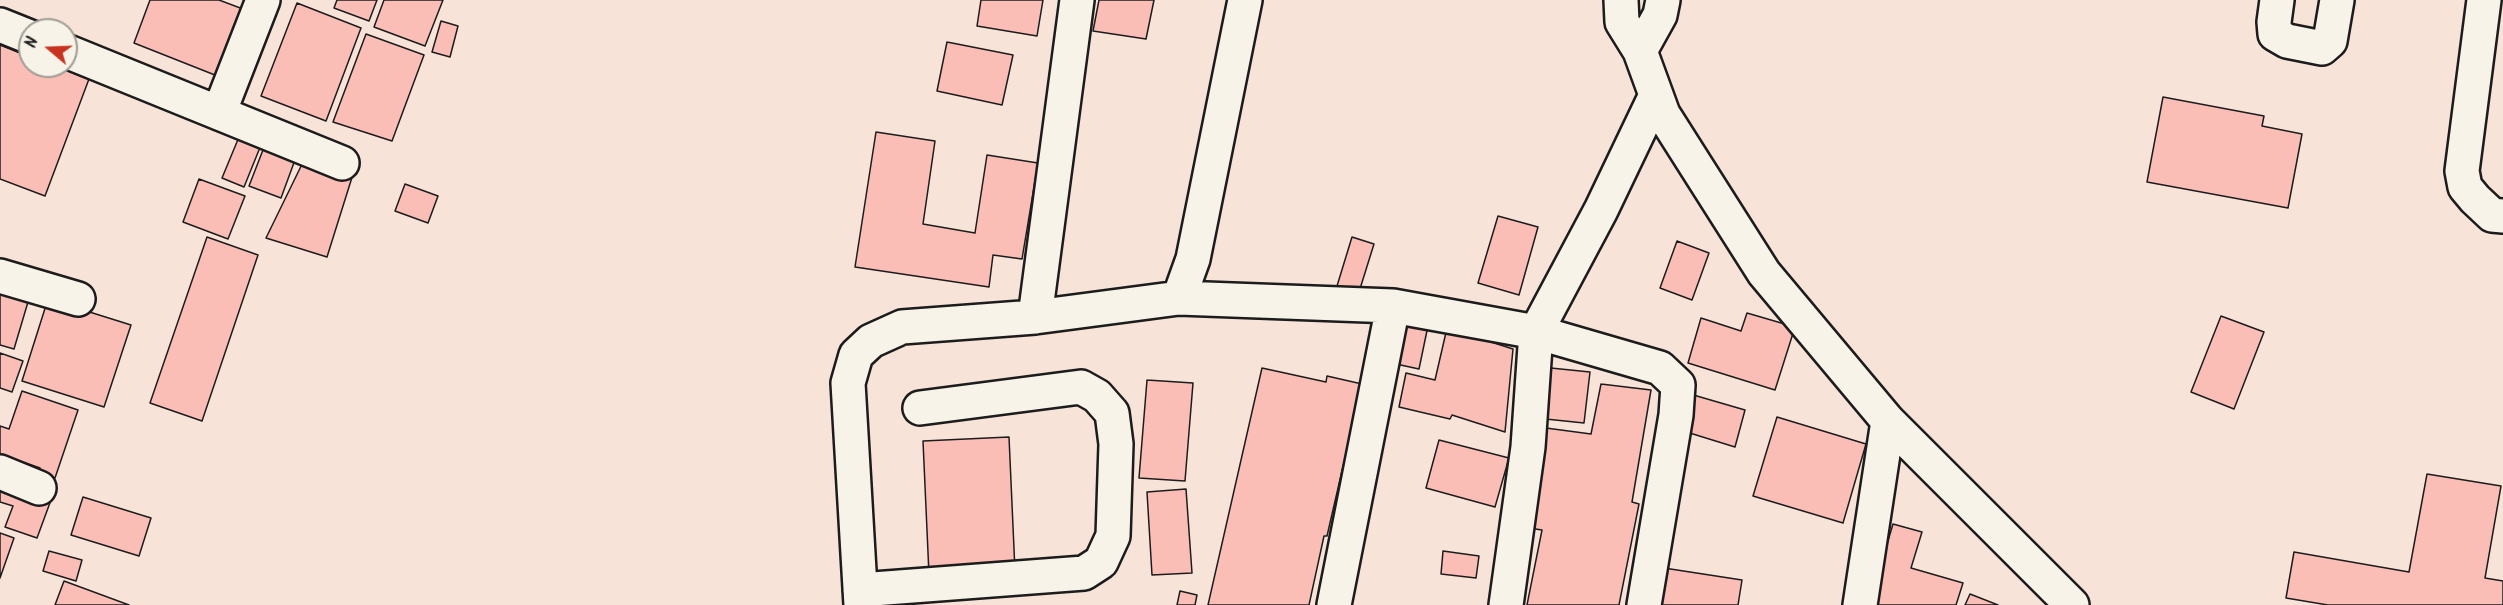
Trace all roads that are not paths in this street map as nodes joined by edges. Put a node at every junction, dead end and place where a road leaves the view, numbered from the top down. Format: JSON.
{"nodes":[{"id":1,"x":263,"y":0,"type":"edge"},
{"id":2,"x":1077,"y":0,"type":"edge"},
{"id":3,"x":1245,"y":0,"type":"edge"},
{"id":4,"x":1621,"y":0,"type":"edge"},
{"id":5,"x":1663,"y":0,"type":"edge"},
{"id":6,"x":2277,"y":0,"type":"edge"},
{"id":7,"x":2337,"y":0,"type":"edge"},
{"id":8,"x":2484,"y":0,"type":"edge"},
{"id":9,"x":0,"y":25,"type":"edge"},
{"id":10,"x":18,"y":32,"type":"edge"},
{"id":11,"x":1640,"y":51,"type":"junction"},
{"id":12,"x":78,"y":56,"type":"edge"},
{"id":13,"x":1656,"y":95,"type":"junction"},
{"id":14,"x":219,"y":113,"type":"junction"},
{"id":15,"x":342,"y":162,"type":"dead end"},
{"id":16,"x":2503,"y":216,"type":"edge"},
{"id":17,"x":0,"y":276,"type":"edge"},
{"id":18,"x":1179,"y":298,"type":"junction"},
{"id":19,"x":78,"y":299,"type":"dead end"},
{"id":20,"x":1393,"y":306,"type":"junction"},
{"id":21,"x":1035,"y":317,"type":"junction"},
{"id":22,"x":1536,"y":332,"type":"junction"},
{"id":23,"x":920,"y":408,"type":"dead end"},
{"id":24,"x":1888,"y":421,"type":"junction"},
{"id":25,"x":0,"y":472,"type":"edge"},
{"id":26,"x":39,"y":488,"type":"dead end"},
{"id":27,"x":861,"y":597,"type":"edge"},
{"id":28,"x":1334,"y":605,"type":"edge"},
{"id":29,"x":1506,"y":605,"type":"edge"},
{"id":30,"x":1644,"y":605,"type":"edge"},
{"id":31,"x":1860,"y":605,"type":"edge"},
{"id":32,"x":2072,"y":605,"type":"edge"}],
"edges":[{"from":1,"to":14,"type":"street"},
{"from":2,"to":21,"type":"street"},
{"from":3,"to":18,"type":"street"},
{"from":4,"to":11,"type":"street"},
{"from":5,"to":11,"type":"street"},
{"from":6,"to":7,"type":"street"},
{"from":8,"to":16,"type":"street"},
{"from":9,"to":10,"type":"street"},
{"from":11,"to":13,"type":"street"},
{"from":12,"to":14,"type":"street"},
{"from":13,"to":22,"type":"street"},
{"from":13,"to":24,"type":"street"},
{"from":14,"to":15,"type":"street"},
{"from":17,"to":19,"type":"street"},
{"from":18,"to":20,"type":"street"},
{"from":18,"to":21,"type":"street"},
{"from":20,"to":22,"type":"street"},
{"from":20,"to":28,"type":"street"},
{"from":21,"to":27,"type":"street"},
{"from":22,"to":29,"type":"street"},
{"from":22,"to":30,"type":"street"},
{"from":23,"to":27,"type":"street"},
{"from":24,"to":31,"type":"street"},
{"from":24,"to":32,"type":"street"},
{"from":25,"to":26,"type":"street"}]}
